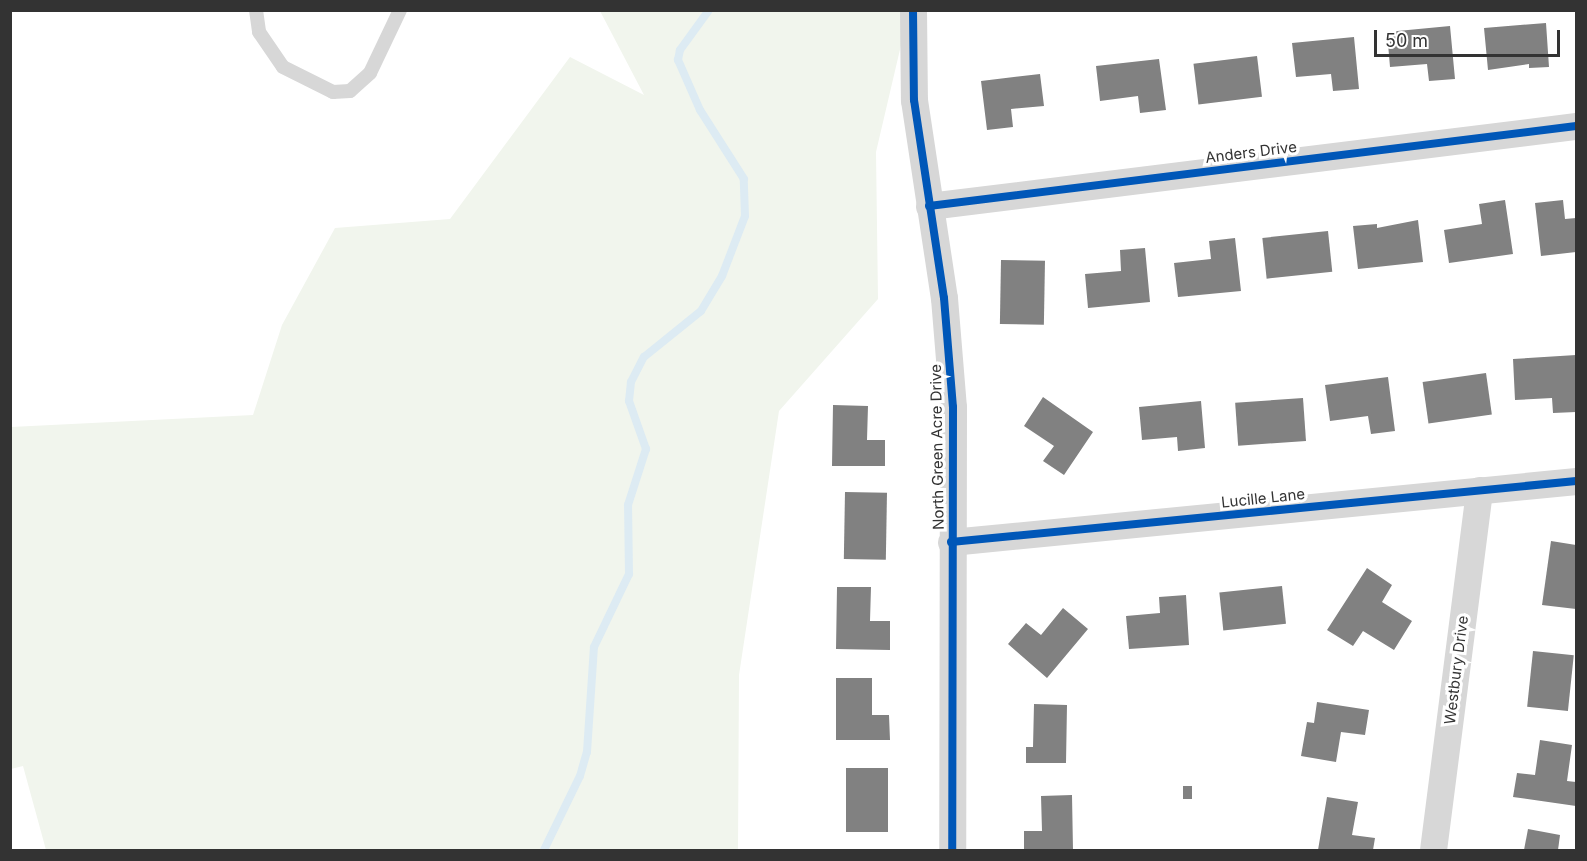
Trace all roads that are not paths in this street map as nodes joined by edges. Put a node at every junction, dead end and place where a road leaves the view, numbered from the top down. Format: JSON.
{"nodes":[{"id":1,"x":256,"y":10,"type":"edge"},
{"id":2,"x":400,"y":10,"type":"edge"},
{"id":3,"x":913,"y":10,"type":"edge"},
{"id":4,"x":1576,"y":126,"type":"edge"},
{"id":5,"x":928,"y":206,"type":"junction"},
{"id":6,"x":1576,"y":481,"type":"edge"},
{"id":7,"x":1479,"y":490,"type":"junction"},
{"id":8,"x":951,"y":542,"type":"junction"},
{"id":9,"x":952,"y":850,"type":"edge"},
{"id":10,"x":1433,"y":850,"type":"edge"}],
"edges":[{"from":1,"to":2,"type":"lane"},
{"from":3,"to":5,"type":"street","name":"North Green Acre Drive"},
{"from":4,"to":5,"type":"street","name":"Anders Drive"},
{"from":5,"to":8,"type":"street","name":"North Green Acre Drive"},
{"from":6,"to":7,"type":"street","name":"Lucille Lane"},
{"from":7,"to":8,"type":"street","name":"Lucille Lane"},
{"from":7,"to":10,"type":"street","name":"Westbury Drive"},
{"from":8,"to":9,"type":"street","name":"North Green Acre Drive"}]}
